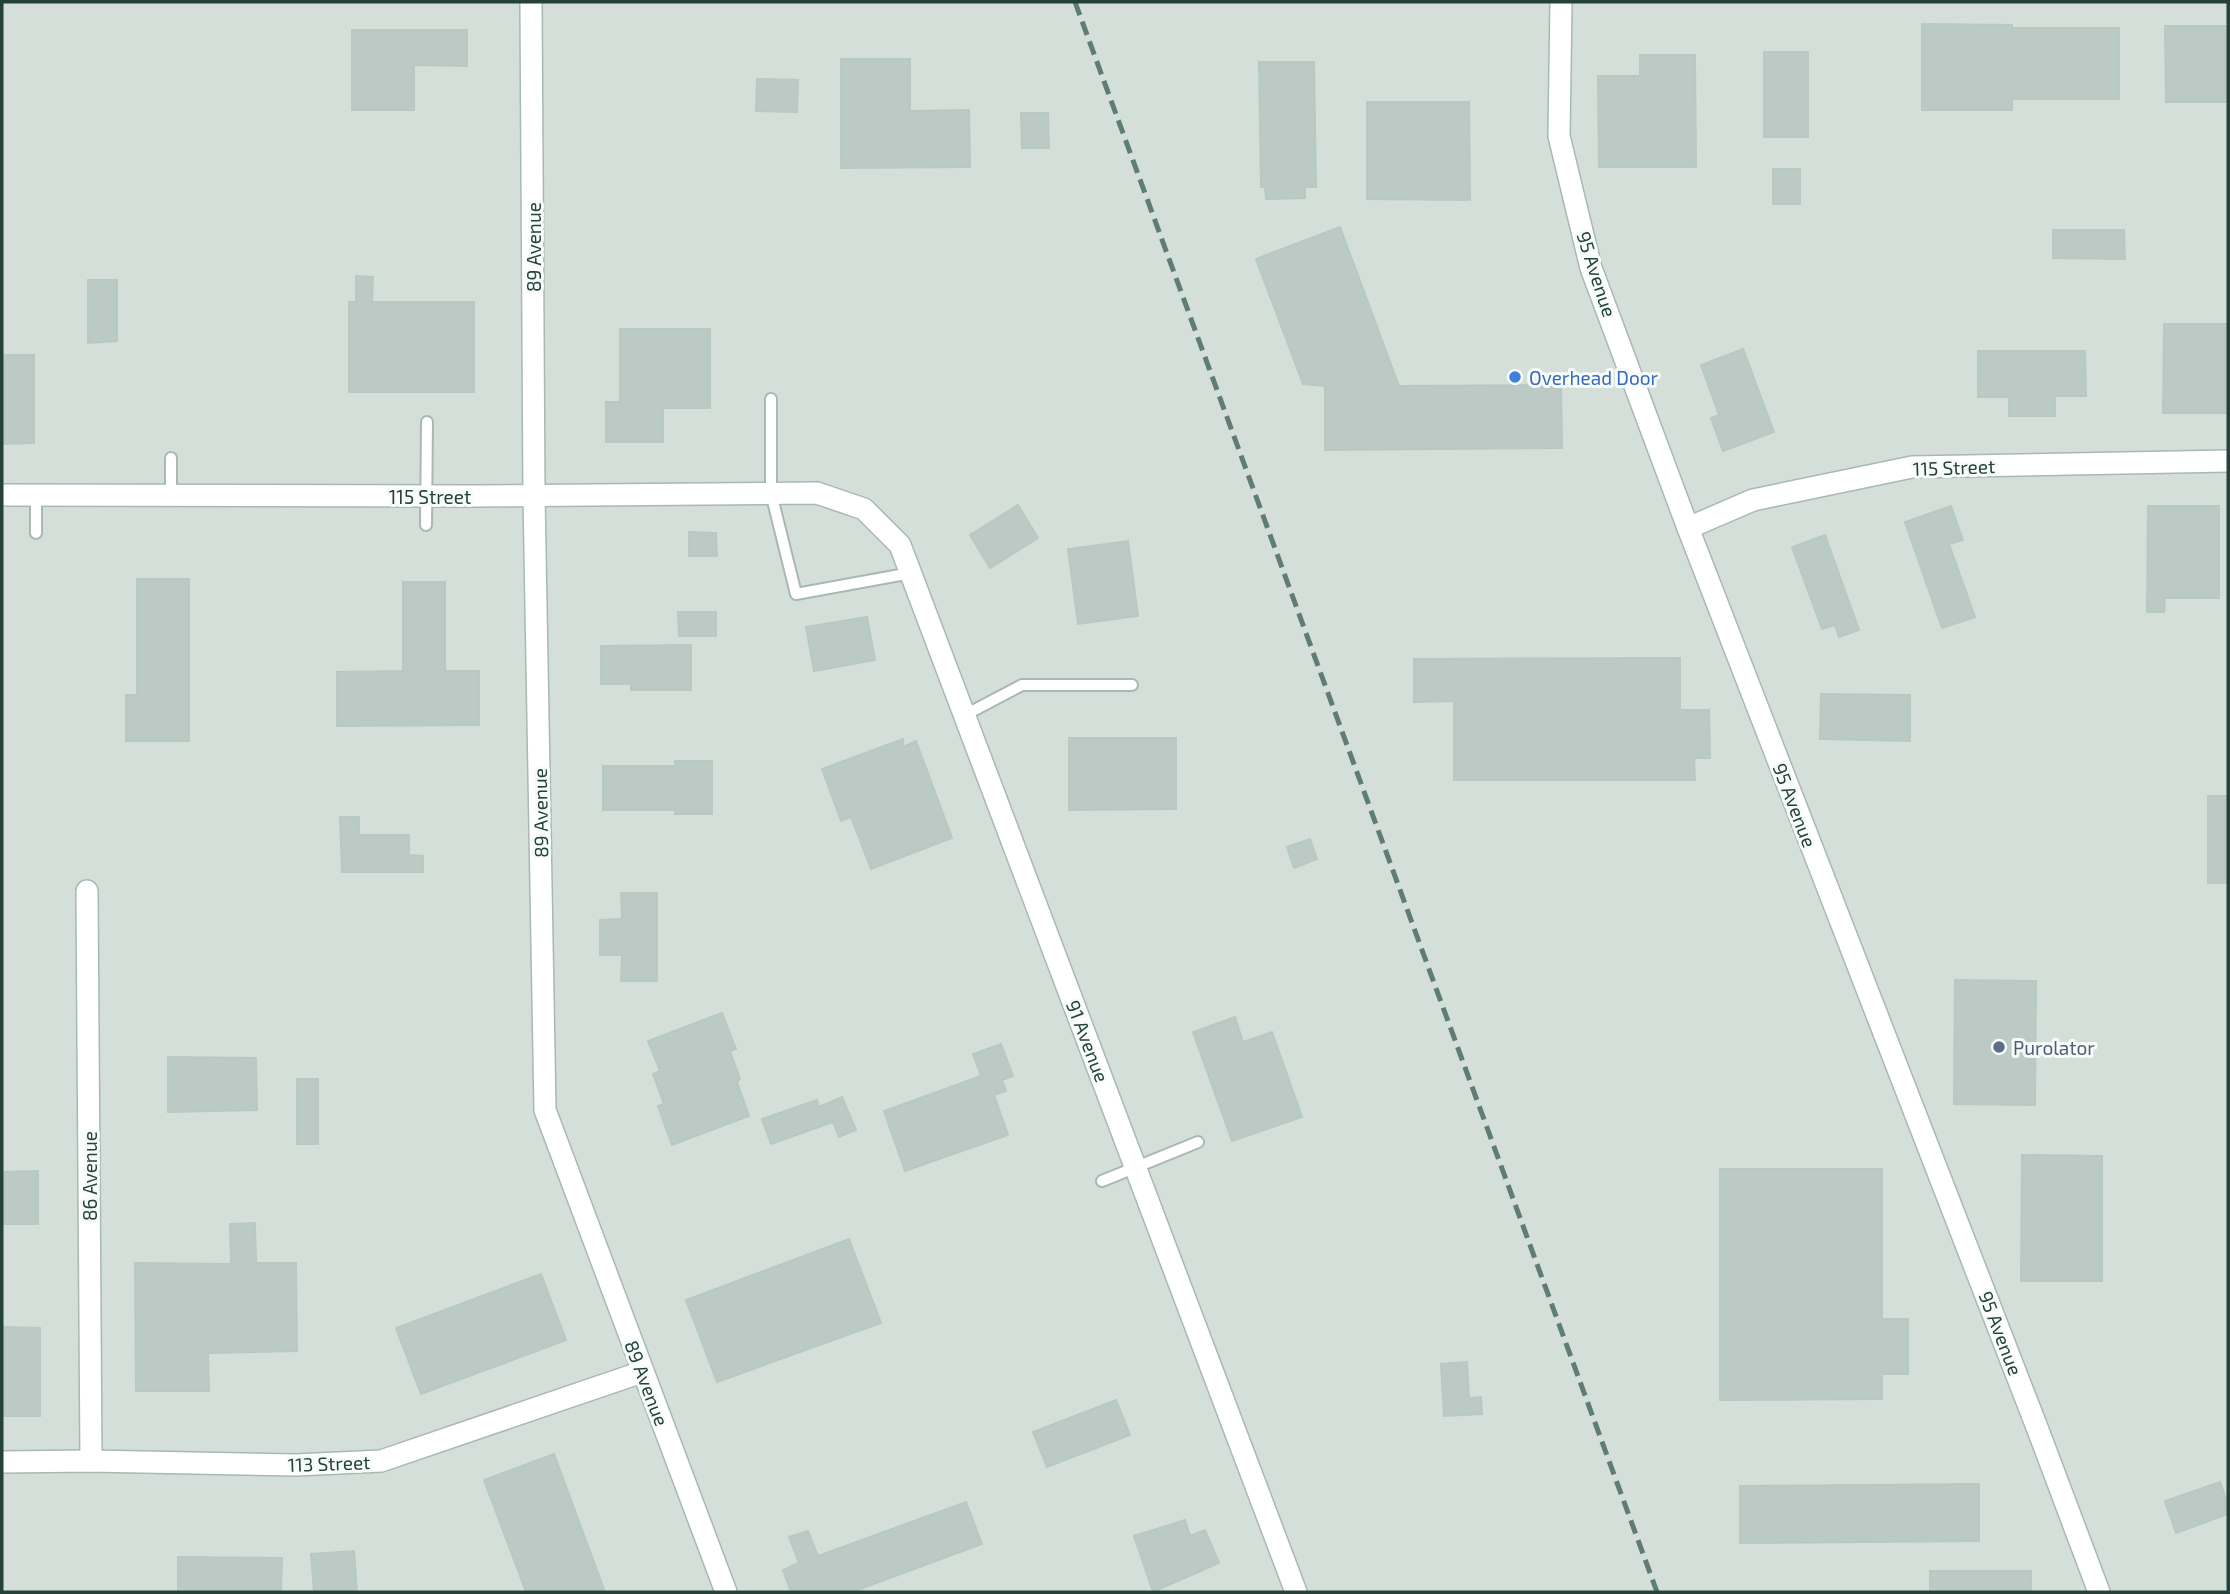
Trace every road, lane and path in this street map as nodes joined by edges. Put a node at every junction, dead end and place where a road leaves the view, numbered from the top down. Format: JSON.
{"nodes":[{"id":1,"x":531,"y":2,"type":"edge"},
{"id":2,"x":1561,"y":2,"type":"edge"},
{"id":3,"x":771,"y":399,"type":"dead end"},
{"id":4,"x":427,"y":422,"type":"dead end"},
{"id":5,"x":172,"y":458,"type":"dead end"},
{"id":6,"x":2228,"y":461,"type":"edge"},
{"id":7,"x":771,"y":493,"type":"junction"},
{"id":8,"x":2,"y":495,"type":"edge"},
{"id":9,"x":36,"y":495,"type":"junction"},
{"id":10,"x":534,"y":495,"type":"junction"},
{"id":11,"x":171,"y":496,"type":"junction"},
{"id":12,"x":426,"y":496,"type":"junction"},
{"id":13,"x":856,"y":506,"type":"joint"},
{"id":14,"x":426,"y":524,"type":"dead end"},
{"id":15,"x":1688,"y":528,"type":"junction"},
{"id":16,"x":36,"y":533,"type":"dead end"},
{"id":17,"x":911,"y":573,"type":"junction"},
{"id":18,"x":1132,"y":685,"type":"dead end"},
{"id":19,"x":965,"y":715,"type":"junction"},
{"id":20,"x":87,"y":891,"type":"dead end"},
{"id":21,"x":1198,"y":1142,"type":"dead end"},
{"id":22,"x":1135,"y":1167,"type":"junction"},
{"id":23,"x":1102,"y":1181,"type":"dead end"},
{"id":24,"x":642,"y":1372,"type":"junction"},
{"id":25,"x":91,"y":1461,"type":"junction"},
{"id":26,"x":2,"y":1462,"type":"edge"},
{"id":27,"x":726,"y":1592,"type":"edge"},
{"id":28,"x":1296,"y":1592,"type":"edge"},
{"id":29,"x":2099,"y":1592,"type":"edge"}],
"edges":[{"from":1,"to":10,"type":"street","name":"89 Avenue"},
{"from":2,"to":15,"type":"street","name":"95 Avenue"},
{"from":3,"to":7,"type":"lane"},
{"from":4,"to":12,"type":"lane"},
{"from":5,"to":11,"type":"lane"},
{"from":6,"to":15,"type":"street","name":"115 Street"},
{"from":7,"to":10,"type":"street","name":"115 Street"},
{"from":7,"to":13,"type":"street","name":"115 Street"},
{"from":7,"to":17,"type":"lane"},
{"from":8,"to":9,"type":"street","name":"115 Street"},
{"from":9,"to":11,"type":"street","name":"115 Street"},
{"from":9,"to":16,"type":"lane"},
{"from":10,"to":12,"type":"street","name":"115 Street"},
{"from":10,"to":24,"type":"street","name":"89 Avenue"},
{"from":11,"to":12,"type":"street","name":"115 Street"},
{"from":12,"to":14,"type":"lane"},
{"from":13,"to":17,"type":"street","name":"91 Avenue"},
{"from":15,"to":29,"type":"street","name":"95 Avenue"},
{"from":17,"to":19,"type":"street","name":"91 Avenue"},
{"from":18,"to":19,"type":"lane"},
{"from":19,"to":22,"type":"street","name":"91 Avenue"},
{"from":20,"to":25,"type":"street","name":"86 Avenue"},
{"from":21,"to":22,"type":"lane"},
{"from":22,"to":23,"type":"lane"},
{"from":22,"to":28,"type":"street","name":"91 Avenue"},
{"from":24,"to":25,"type":"street","name":"113 Street"},
{"from":24,"to":27,"type":"street","name":"89 Avenue"},
{"from":25,"to":26,"type":"street","name":"113 Street"}]}
